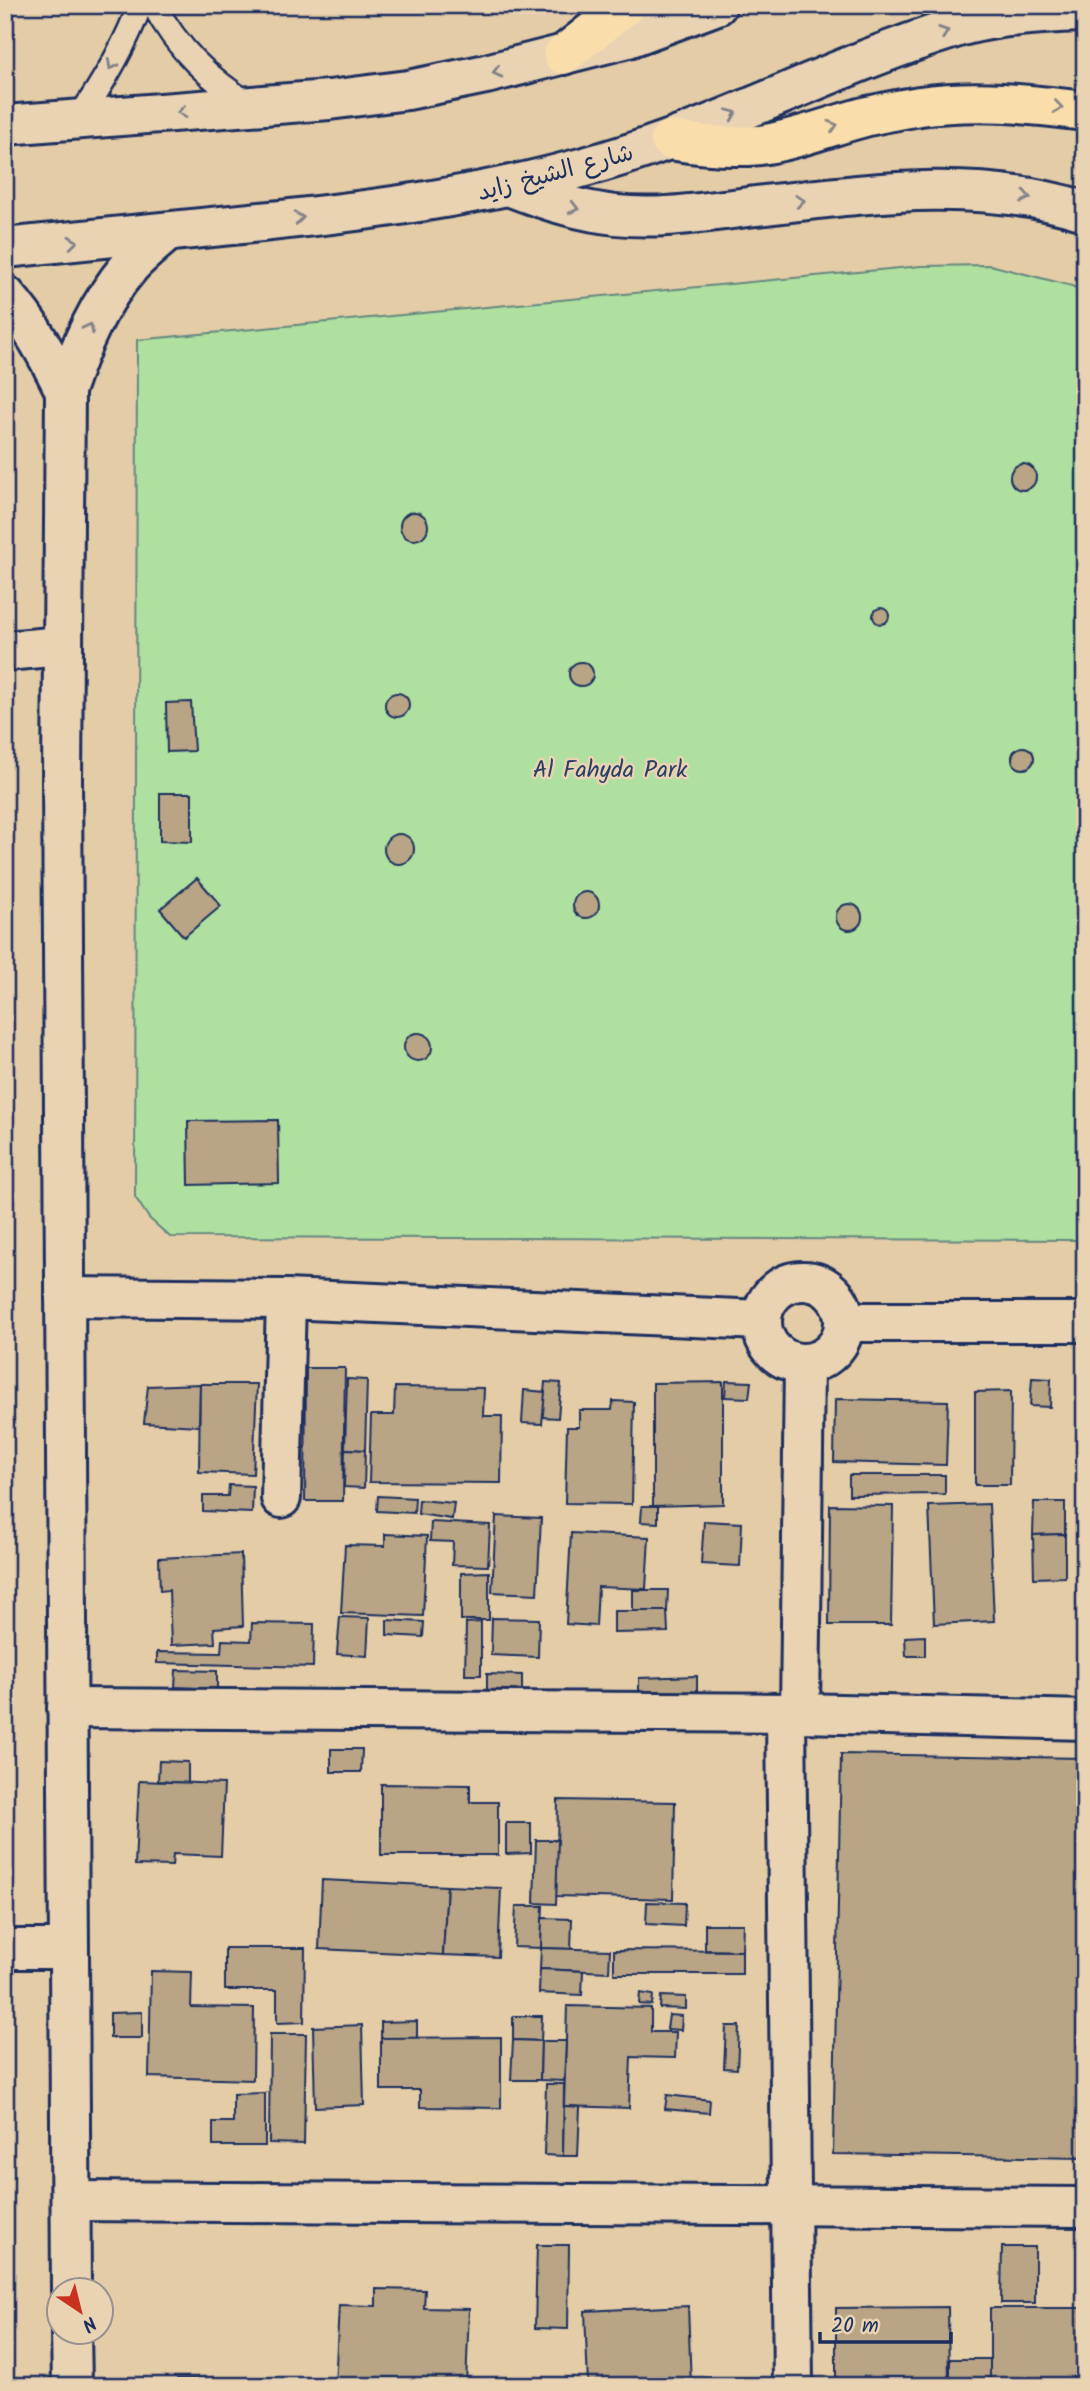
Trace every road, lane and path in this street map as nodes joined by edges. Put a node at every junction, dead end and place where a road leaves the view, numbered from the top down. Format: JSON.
{"nodes":[{"id":1,"x":140,"y":5,"type":"edge"},
{"id":2,"x":154,"y":5,"type":"edge"},
{"id":3,"x":626,"y":5,"type":"edge"},
{"id":4,"x":717,"y":5,"type":"edge"},
{"id":5,"x":1085,"y":12,"type":"edge"},
{"id":6,"x":563,"y":55,"type":"junction"},
{"id":7,"x":250,"y":105,"type":"junction"},
{"id":8,"x":1085,"y":111,"type":"edge"},
{"id":9,"x":77,"y":121,"type":"junction"},
{"id":10,"x":5,"y":125,"type":"edge"},
{"id":11,"x":670,"y":140,"type":"junction"},
{"id":12,"x":509,"y":187,"type":"junction"},
{"id":13,"x":1085,"y":211,"type":"edge"},
{"id":14,"x":167,"y":232,"type":"junction"},
{"id":15,"x":5,"y":248,"type":"edge"},
{"id":16,"x":5,"y":295,"type":"edge"},
{"id":17,"x":65,"y":391,"type":"junction"},
{"id":18,"x":63,"y":646,"type":"junction"},
{"id":19,"x":5,"y":651,"type":"edge"},
{"id":20,"x":65,"y":1297,"type":"junction"},
{"id":21,"x":286,"y":1299,"type":"junction"},
{"id":22,"x":761,"y":1320,"type":"junction"},
{"id":23,"x":845,"y":1322,"type":"junction"},
{"id":24,"x":1085,"y":1322,"type":"edge"},
{"id":25,"x":804,"y":1363,"type":"junction"},
{"id":26,"x":281,"y":1499,"type":"dead end"},
{"id":27,"x":66,"y":1708,"type":"junction"},
{"id":28,"x":793,"y":1713,"type":"junction"},
{"id":29,"x":1085,"y":1720,"type":"edge"},
{"id":30,"x":5,"y":1949,"type":"edge"},
{"id":31,"x":68,"y":1949,"type":"junction"},
{"id":32,"x":71,"y":2201,"type":"junction"},
{"id":33,"x":791,"y":2206,"type":"junction"},
{"id":34,"x":1085,"y":2207,"type":"edge"},
{"id":35,"x":71,"y":2276,"type":"edge"},
{"id":36,"x":71,"y":2346,"type":"edge"},
{"id":37,"x":72,"y":2386,"type":"edge"},
{"id":38,"x":793,"y":2386,"type":"edge"}],
"edges":[{"from":1,"to":9,"type":"lane","one_way":true},
{"from":2,"to":7,"type":"lane"},
{"from":3,"to":6,"type":"main road"},
{"from":4,"to":6,"type":"street"},
{"from":11,"to":5,"type":"street","name":"شارع الشيخ زايد","one_way":true},
{"from":6,"to":7,"type":"street","one_way":true},
{"from":7,"to":9,"type":"street","one_way":true},
{"from":11,"to":8,"type":"main road","one_way":true},
{"from":9,"to":10,"type":"street"},
{"from":11,"to":12,"type":"street","name":"شارع الشيخ زايد"},
{"from":12,"to":13,"type":"street","one_way":true},
{"from":14,"to":12,"type":"street","name":"شارع الشيخ زايد","one_way":true},
{"from":15,"to":14,"type":"street","name":"شارع الشيخ زايد","one_way":true},
{"from":17,"to":14,"type":"street","one_way":true},
{"from":16,"to":17,"type":"street"},
{"from":17,"to":18,"type":"street"},
{"from":18,"to":19,"type":"street"},
{"from":18,"to":20,"type":"street"},
{"from":20,"to":21,"type":"street"},
{"from":20,"to":27,"type":"street"},
{"from":21,"to":22,"type":"street"},
{"from":21,"to":26,"type":"street"},
{"from":22,"to":23,"type":"street"},
{"from":22,"to":25,"type":"street"},
{"from":23,"to":24,"type":"street"},
{"from":23,"to":25,"type":"street"},
{"from":25,"to":28,"type":"street"},
{"from":27,"to":28,"type":"street"},
{"from":27,"to":31,"type":"street"},
{"from":28,"to":29,"type":"street"},
{"from":28,"to":33,"type":"street"},
{"from":30,"to":31,"type":"street"},
{"from":31,"to":32,"type":"street"},
{"from":32,"to":33,"type":"street"},
{"from":32,"to":35,"type":"street"},
{"from":33,"to":34,"type":"street"},
{"from":33,"to":38,"type":"street"},
{"from":36,"to":37,"type":"street"}]}
